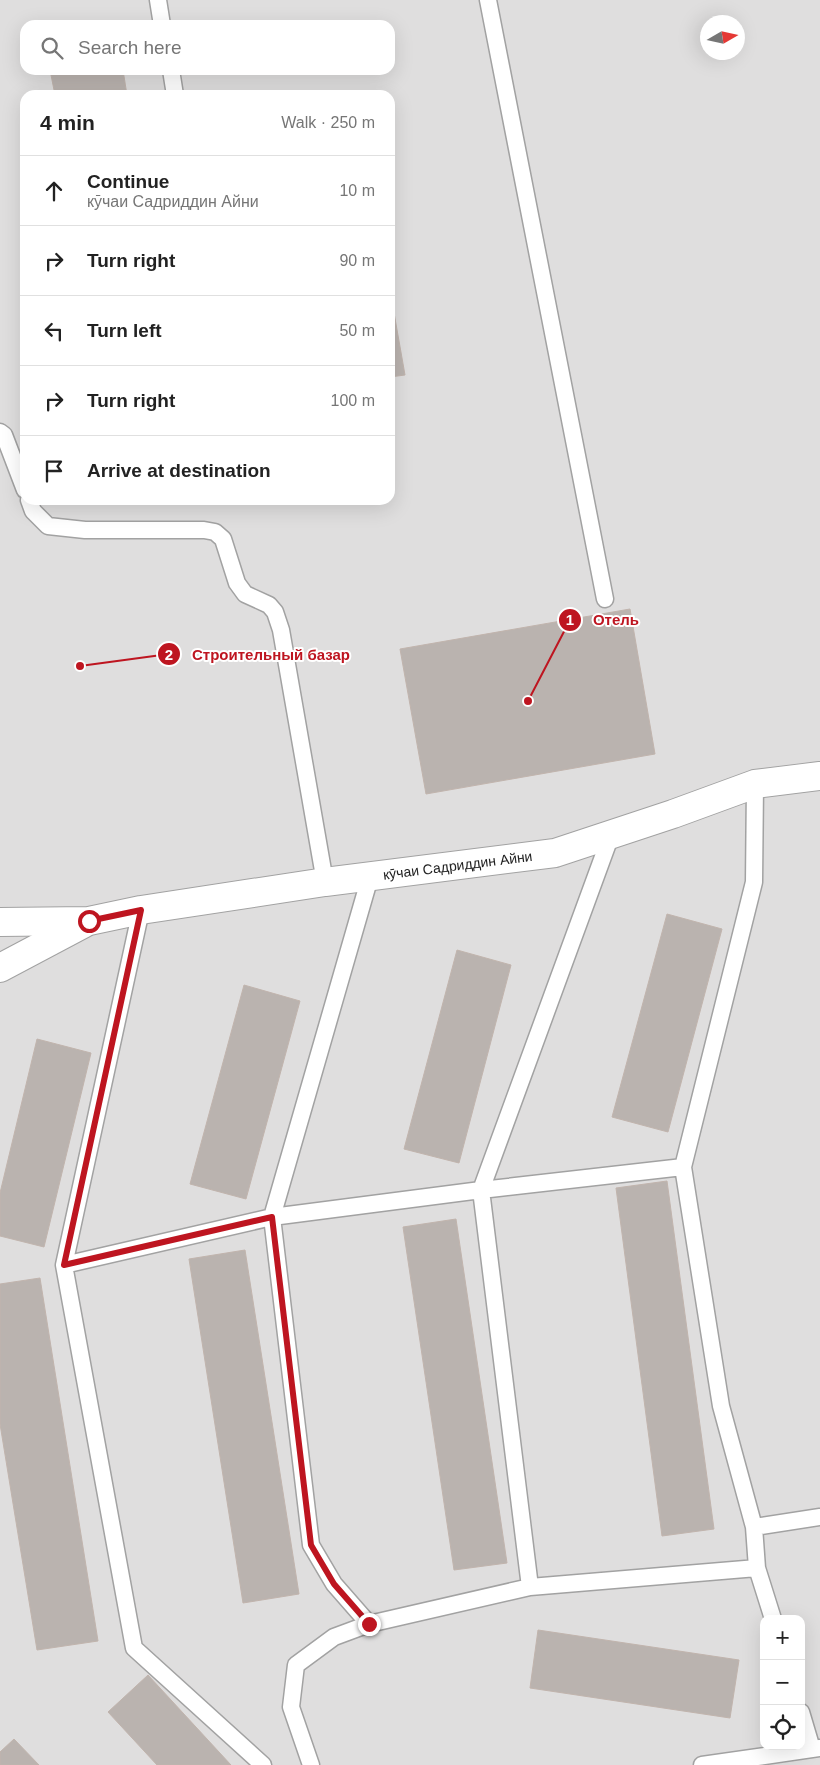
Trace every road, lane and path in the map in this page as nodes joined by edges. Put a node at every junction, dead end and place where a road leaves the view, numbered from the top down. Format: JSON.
{"nodes":[{"id":1,"x":158,"y":0,"type":"edge"},
{"id":2,"x":488,"y":0,"type":"edge"},
{"id":3,"x":161,"y":20,"type":"edge"},
{"id":4,"x":171,"y":75,"type":"edge"},
{"id":5,"x":174,"y":90,"type":"edge"},
{"id":6,"x":0,"y":432,"type":"edge"},
{"id":7,"x":20,"y":477,"type":"edge"},
{"id":8,"x":31,"y":505,"type":"edge"},
{"id":9,"x":605,"y":599,"type":"dead end"},
{"id":10,"x":820,"y":776,"type":"edge"},
{"id":11,"x":756,"y":784,"type":"junction"},
{"id":12,"x":611,"y":835,"type":"junction"},
{"id":13,"x":370,"y":877,"type":"junction"},
{"id":14,"x":325,"y":882,"type":"junction"},
{"id":15,"x":141,"y":910,"type":"junction"},
{"id":16,"x":89,"y":921,"type":"junction"},
{"id":17,"x":0,"y":922,"type":"edge"},
{"id":18,"x":0,"y":968,"type":"edge"},
{"id":19,"x":683,"y":1167,"type":"junction"},
{"id":20,"x":481,"y":1190,"type":"junction"},
{"id":21,"x":272,"y":1217,"type":"junction"},
{"id":22,"x":64,"y":1265,"type":"junction"},
{"id":23,"x":820,"y":1517,"type":"edge"},
{"id":24,"x":754,"y":1527,"type":"junction"},
{"id":25,"x":757,"y":1568,"type":"junction"},
{"id":26,"x":530,"y":1587,"type":"junction"},
{"id":27,"x":772,"y":1615,"type":"edge"},
{"id":28,"x":369,"y":1624,"type":"junction"},
{"id":29,"x":805,"y":1722,"type":"edge"},
{"id":30,"x":816,"y":1748,"type":"edge"},
{"id":31,"x":263,"y":1765,"type":"edge"},
{"id":32,"x":311,"y":1765,"type":"edge"},
{"id":33,"x":702,"y":1765,"type":"edge"}],
"edges":[{"from":1,"to":3,"type":"lane"},
{"from":2,"to":9,"type":"lane"},
{"from":4,"to":5,"type":"lane"},
{"from":6,"to":7,"type":"lane"},
{"from":8,"to":14,"type":"lane"},
{"from":10,"to":11,"type":"street","name":"кӯчаи Садриддин Айни"},
{"from":11,"to":12,"type":"street","name":"кӯчаи Садриддин Айни"},
{"from":11,"to":19,"type":"lane"},
{"from":12,"to":13,"type":"street","name":"кӯчаи Садриддин Айни"},
{"from":12,"to":20,"type":"lane"},
{"from":13,"to":14,"type":"street","name":"кӯчаи Садриддин Айни"},
{"from":13,"to":21,"type":"lane"},
{"from":14,"to":15,"type":"street","name":"кӯчаи Садриддин Айни"},
{"from":15,"to":16,"type":"street","name":"кӯчаи Садриддин Айни"},
{"from":15,"to":22,"type":"lane"},
{"from":16,"to":17,"type":"street","name":"кӯчаи Садриддин Айни"},
{"from":16,"to":18,"type":"street","name":"кӯчаи Садриддин Айни"},
{"from":19,"to":20,"type":"lane"},
{"from":19,"to":24,"type":"lane"},
{"from":20,"to":21,"type":"lane"},
{"from":20,"to":26,"type":"lane"},
{"from":21,"to":22,"type":"lane"},
{"from":21,"to":28,"type":"lane"},
{"from":22,"to":31,"type":"lane"},
{"from":23,"to":24,"type":"lane"},
{"from":24,"to":25,"type":"lane"},
{"from":25,"to":26,"type":"lane"},
{"from":25,"to":27,"type":"lane"},
{"from":26,"to":28,"type":"lane"},
{"from":28,"to":32,"type":"lane"},
{"from":29,"to":30,"type":"lane"},
{"from":30,"to":33,"type":"lane"}]}
